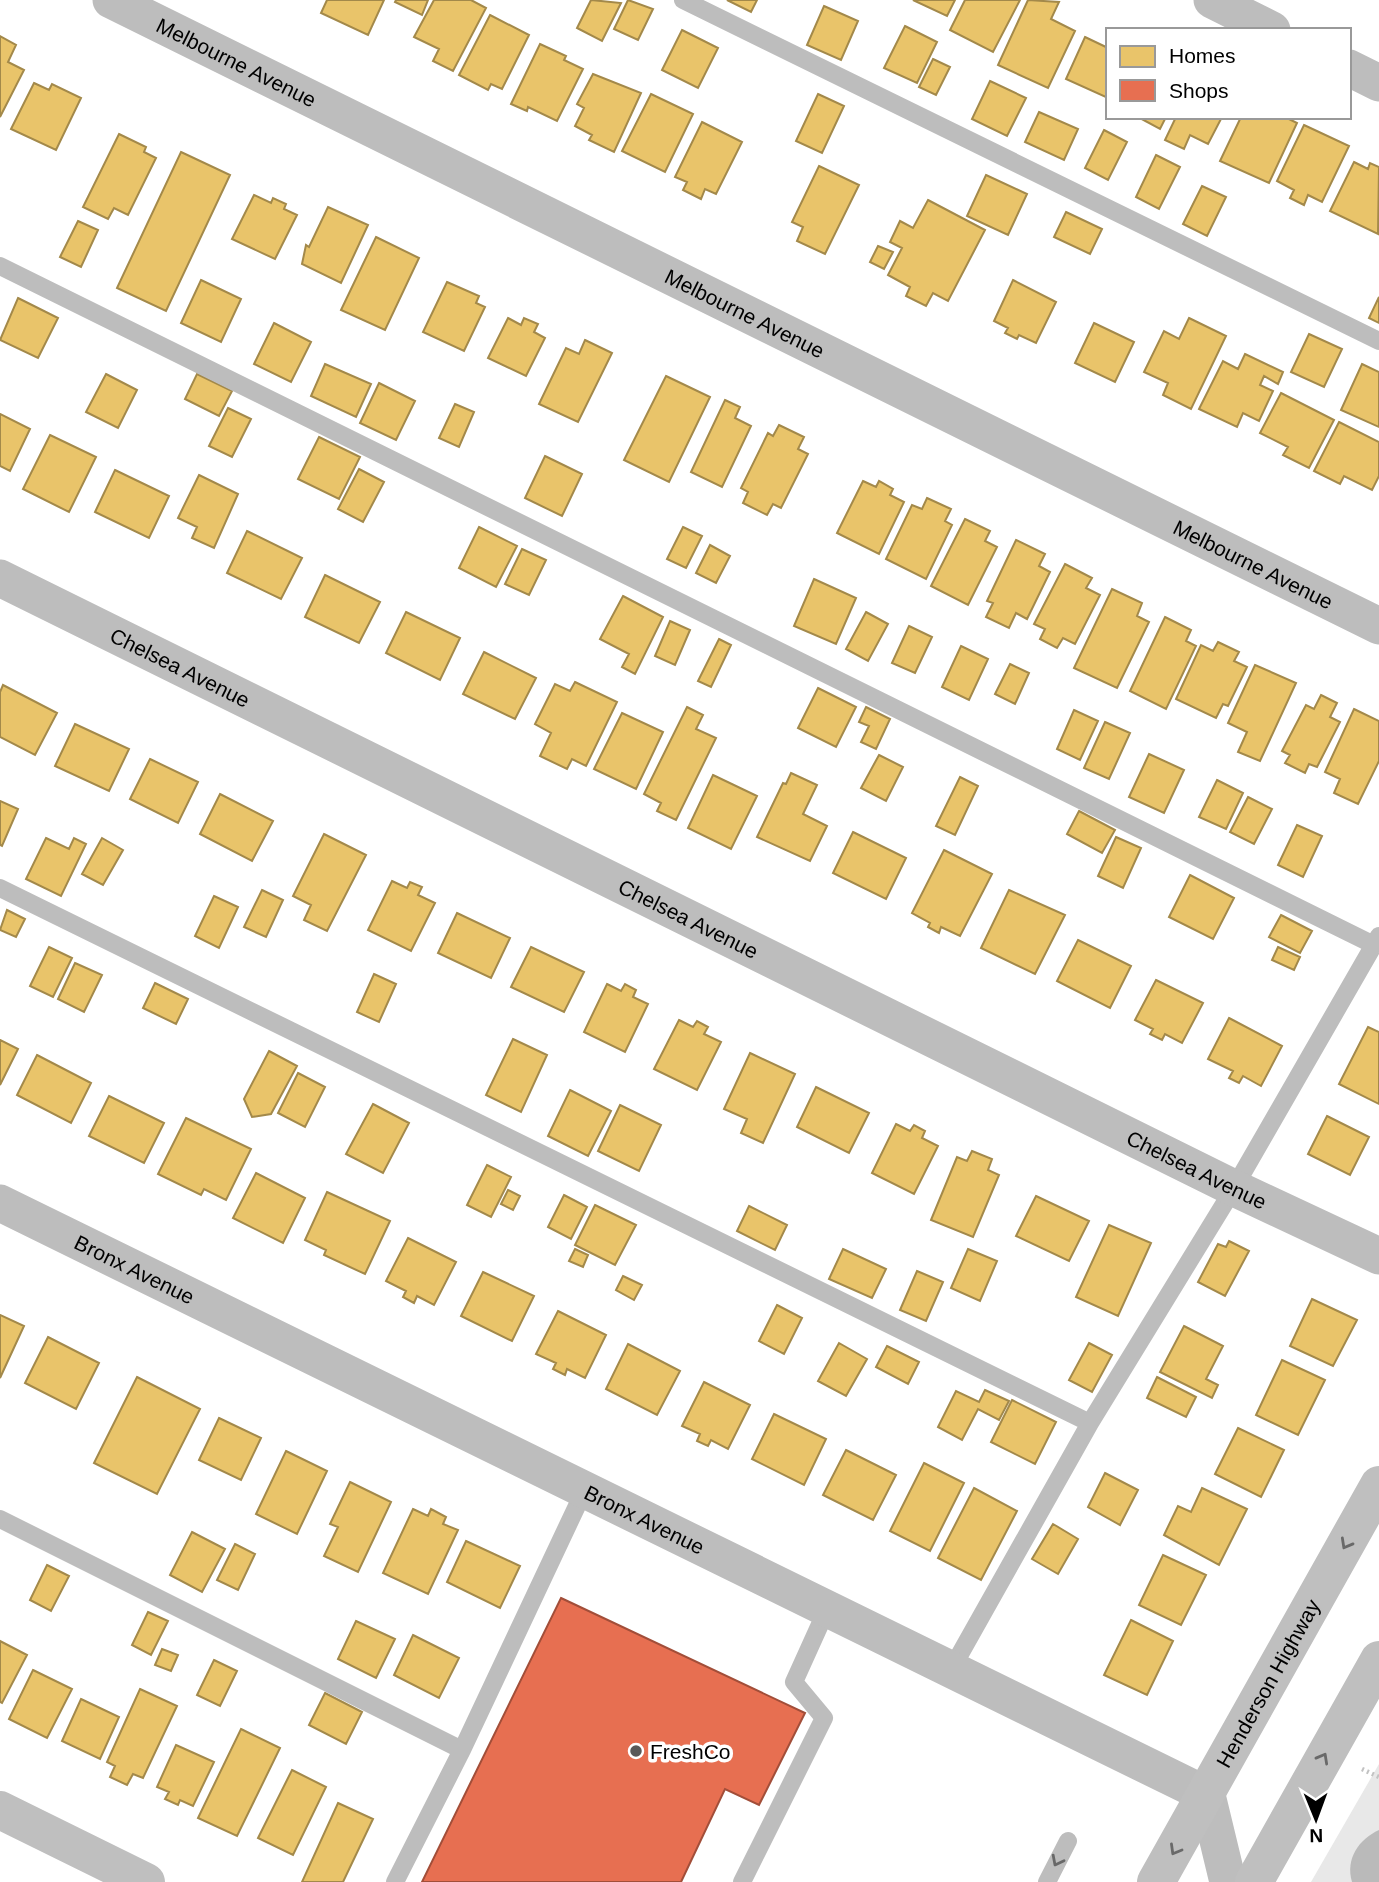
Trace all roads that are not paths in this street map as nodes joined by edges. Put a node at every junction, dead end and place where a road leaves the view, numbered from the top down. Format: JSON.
{"nodes":[{"id":1,"x":111,"y":0,"type":"edge"},
{"id":2,"x":683,"y":0,"type":"edge"},
{"id":3,"x":1212,"y":0,"type":"edge"},
{"id":4,"x":1268,"y":28,"type":"edge"},
{"id":5,"x":1351,"y":69,"type":"edge"},
{"id":6,"x":1379,"y":83,"type":"edge"},
{"id":7,"x":0,"y":266,"type":"edge"},
{"id":8,"x":1379,"y":341,"type":"edge"},
{"id":9,"x":0,"y":579,"type":"edge"},
{"id":10,"x":1379,"y":625,"type":"edge"},
{"id":11,"x":0,"y":888,"type":"edge"},
{"id":12,"x":1376,"y":940,"type":"edge"},
{"id":13,"x":1234,"y":1188,"type":"junction"},
{"id":14,"x":0,"y":1203,"type":"edge"},
{"id":15,"x":1379,"y":1256,"type":"edge"},
{"id":16,"x":1090,"y":1423,"type":"junction"},
{"id":17,"x":1379,"y":1485,"type":"edge"},
{"id":18,"x":584,"y":1490,"type":"junction"},
{"id":19,"x":0,"y":1519,"type":"edge"},
{"id":20,"x":827,"y":1609,"type":"junction"},
{"id":21,"x":1379,"y":1660,"type":"edge"},
{"id":22,"x":951,"y":1670,"type":"junction"},
{"id":23,"x":462,"y":1750,"type":"junction"},
{"id":24,"x":1207,"y":1796,"type":"junction"},
{"id":25,"x":0,"y":1810,"type":"edge"},
{"id":26,"x":1068,"y":1841,"type":"dead end"},
{"id":27,"x":146,"y":1882,"type":"edge"},
{"id":28,"x":395,"y":1882,"type":"edge"},
{"id":29,"x":742,"y":1882,"type":"edge"},
{"id":30,"x":1047,"y":1882,"type":"edge"},
{"id":31,"x":1156,"y":1882,"type":"edge"},
{"id":32,"x":1228,"y":1882,"type":"edge"},
{"id":33,"x":1254,"y":1882,"type":"edge"}],
"edges":[{"from":1,"to":10,"type":"street","name":"Melbourne Avenue"},
{"from":2,"to":8,"type":"lane"},
{"from":3,"to":4,"type":"street"},
{"from":5,"to":6,"type":"street"},
{"from":7,"to":12,"type":"lane"},
{"from":9,"to":13,"type":"street","name":"Chelsea Avenue"},
{"from":11,"to":16,"type":"lane"},
{"from":12,"to":13,"type":"lane"},
{"from":13,"to":15,"type":"street","name":"Chelsea Avenue"},
{"from":13,"to":16,"type":"lane"},
{"from":14,"to":18,"type":"street","name":"Bronx Avenue"},
{"from":16,"to":22,"type":"lane"},
{"from":17,"to":24,"type":"main road","name":"Henderson Highway","one_way":true},
{"from":18,"to":20,"type":"street","name":"Bronx Avenue"},
{"from":18,"to":23,"type":"lane"},
{"from":19,"to":23,"type":"lane"},
{"from":20,"to":22,"type":"street","name":"Bronx Avenue"},
{"from":20,"to":29,"type":"lane"},
{"from":33,"to":21,"type":"main road","one_way":true},
{"from":22,"to":24,"type":"street","name":"Bronx Avenue"},
{"from":23,"to":28,"type":"lane"},
{"from":24,"to":31,"type":"main road","name":"Henderson Highway","one_way":true},
{"from":24,"to":32,"type":"street"},
{"from":25,"to":27,"type":"main road"},
{"from":26,"to":30,"type":"lane","one_way":true}]}
